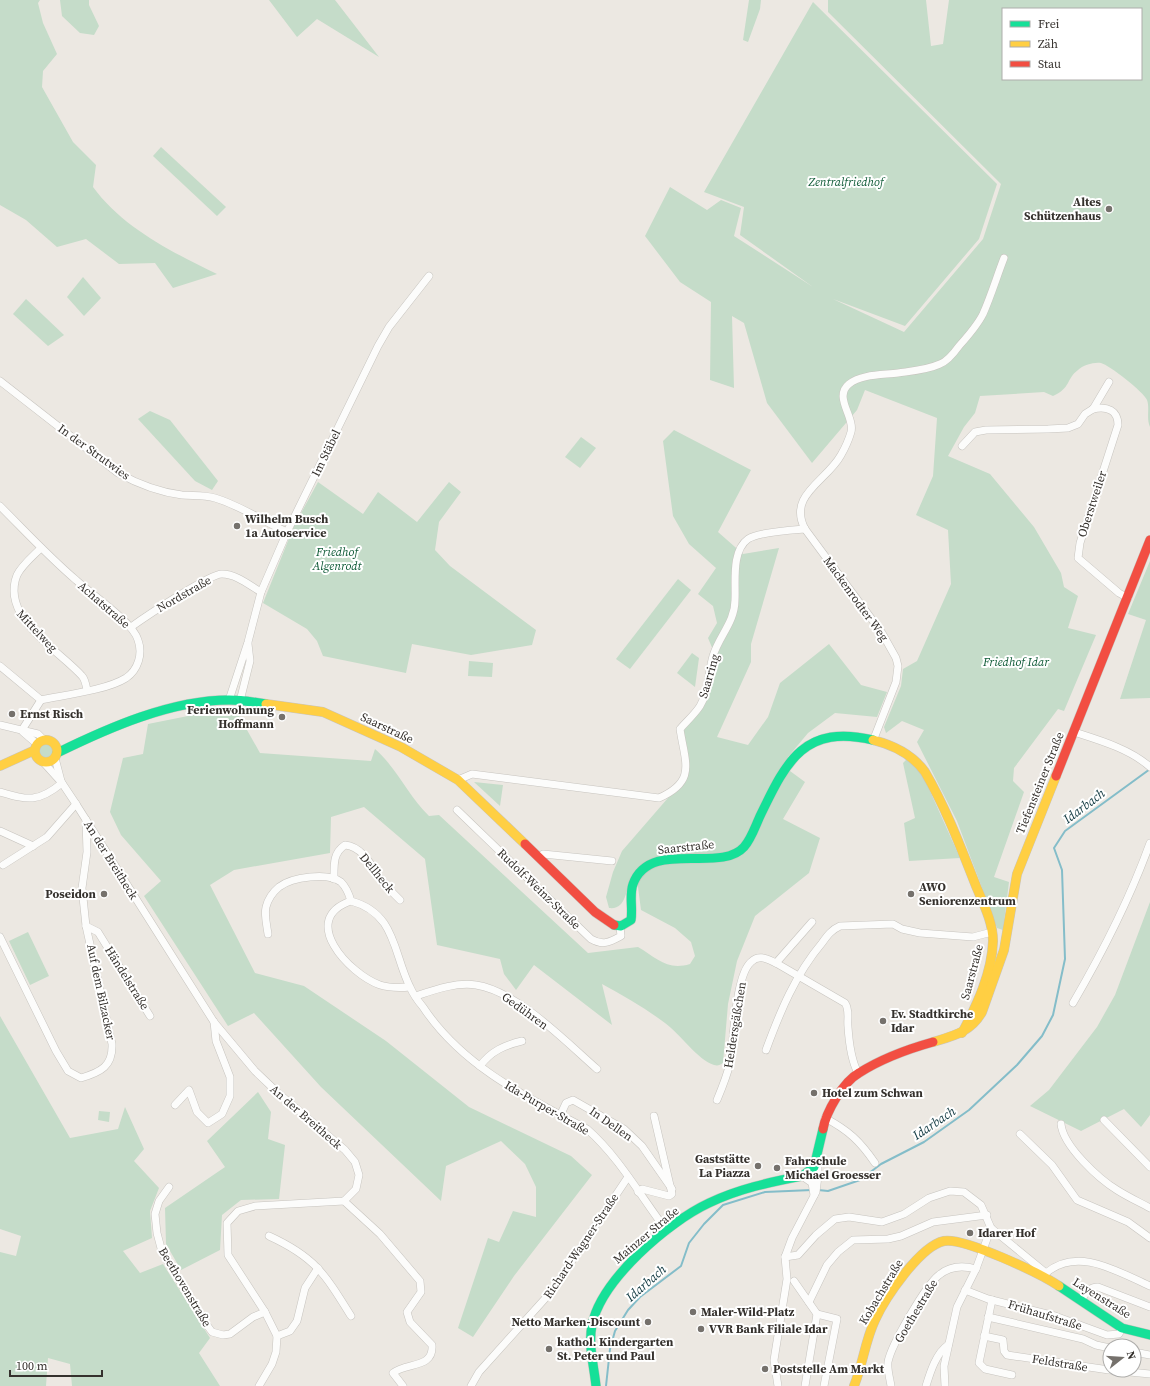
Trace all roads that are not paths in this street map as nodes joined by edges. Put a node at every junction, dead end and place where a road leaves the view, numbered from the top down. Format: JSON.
{"nodes":[{"id":1,"x":1004,"y":258,"type":"dead end"},
{"id":2,"x":429,"y":276,"type":"dead end"},
{"id":3,"x":0,"y":381,"type":"edge"},
{"id":4,"x":1109,"y":382,"type":"dead end"},
{"id":5,"x":1093,"y":409,"type":"junction"},
{"id":6,"x":962,"y":446,"type":"dead end"},
{"id":7,"x":0,"y":506,"type":"edge"},
{"id":8,"x":805,"y":529,"type":"junction"},
{"id":9,"x":287,"y":532,"type":"junction"},
{"id":10,"x":1150,"y":540,"type":"edge"},
{"id":11,"x":41,"y":548,"type":"junction"},
{"id":12,"x":261,"y":592,"type":"junction"},
{"id":13,"x":1128,"y":598,"type":"junction"},
{"id":14,"x":131,"y":627,"type":"junction"},
{"id":15,"x":248,"y":642,"type":"junction"},
{"id":16,"x":0,"y":666,"type":"edge"},
{"id":17,"x":87,"y":690,"type":"junction"},
{"id":18,"x":41,"y":700,"type":"junction"},
{"id":19,"x":229,"y":700,"type":"junction"},
{"id":20,"x":240,"y":701,"type":"junction"},
{"id":21,"x":0,"y":725,"type":"edge"},
{"id":22,"x":22,"y":730,"type":"junction"},
{"id":23,"x":1074,"y":732,"type":"junction"},
{"id":24,"x":873,"y":741,"type":"junction"},
{"id":25,"x":38,"y":745,"type":"junction"},
{"id":26,"x":56,"y":752,"type":"junction"},
{"id":27,"x":14,"y":761,"type":"junction"},
{"id":28,"x":41,"y":761,"type":"junction"},
{"id":29,"x":0,"y":766,"type":"edge"},
{"id":30,"x":1150,"y":767,"type":"edge"},
{"id":31,"x":458,"y":780,"type":"junction"},
{"id":32,"x":62,"y":783,"type":"junction"},
{"id":33,"x":0,"y":792,"type":"edge"},
{"id":34,"x":76,"y":804,"type":"junction"},
{"id":35,"x":457,"y":810,"type":"dead end"},
{"id":36,"x":86,"y":820,"type":"junction"},
{"id":37,"x":0,"y":831,"type":"edge"},
{"id":38,"x":1150,"y":843,"type":"edge"},
{"id":39,"x":33,"y":846,"type":"junction"},
{"id":40,"x":539,"y":857,"type":"junction"},
{"id":41,"x":612,"y":861,"type":"dead end"},
{"id":42,"x":4,"y":865,"type":"dead end"},
{"id":43,"x":334,"y":879,"type":"junction"},
{"id":44,"x":400,"y":900,"type":"dead end"},
{"id":45,"x":351,"y":901,"type":"junction"},
{"id":46,"x":812,"y":922,"type":"dead end"},
{"id":47,"x":86,"y":926,"type":"junction"},
{"id":48,"x":620,"y":927,"type":"junction"},
{"id":49,"x":992,"y":932,"type":"junction"},
{"id":50,"x":268,"y":934,"type":"dead end"},
{"id":51,"x":0,"y":936,"type":"edge"},
{"id":52,"x":776,"y":963,"type":"junction"},
{"id":53,"x":798,"y":976,"type":"junction"},
{"id":54,"x":410,"y":987,"type":"junction"},
{"id":55,"x":416,"y":996,"type":"junction"},
{"id":56,"x":1073,"y":1003,"type":"dead end"},
{"id":57,"x":150,"y":1016,"type":"dead end"},
{"id":58,"x":214,"y":1022,"type":"junction"},
{"id":59,"x":962,"y":1032,"type":"junction"},
{"id":60,"x":522,"y":1041,"type":"dead end"},
{"id":61,"x":766,"y":1050,"type":"dead end"},
{"id":62,"x":480,"y":1066,"type":"junction"},
{"id":63,"x":597,"y":1069,"type":"dead end"},
{"id":64,"x":858,"y":1073,"type":"junction"},
{"id":65,"x":717,"y":1100,"type":"dead end"},
{"id":66,"x":175,"y":1105,"type":"dead end"},
{"id":67,"x":560,"y":1116,"type":"junction"},
{"id":68,"x":654,"y":1116,"type":"dead end"},
{"id":69,"x":825,"y":1118,"type":"junction"},
{"id":70,"x":1104,"y":1120,"type":"dead end"},
{"id":71,"x":1061,"y":1124,"type":"dead end"},
{"id":72,"x":1020,"y":1134,"type":"dead end"},
{"id":73,"x":817,"y":1157,"type":"junction"},
{"id":74,"x":875,"y":1163,"type":"dead end"},
{"id":75,"x":1150,"y":1167,"type":"edge"},
{"id":76,"x":802,"y":1176,"type":"junction"},
{"id":77,"x":628,"y":1177,"type":"junction"},
{"id":78,"x":814,"y":1181,"type":"junction"},
{"id":79,"x":170,"y":1187,"type":"dead end"},
{"id":80,"x":672,"y":1190,"type":"junction"},
{"id":81,"x":638,"y":1192,"type":"junction"},
{"id":82,"x":344,"y":1202,"type":"junction"},
{"id":83,"x":1150,"y":1208,"type":"edge"},
{"id":84,"x":987,"y":1215,"type":"junction"},
{"id":85,"x":991,"y":1228,"type":"junction"},
{"id":86,"x":667,"y":1231,"type":"junction"},
{"id":87,"x":269,"y":1236,"type":"dead end"},
{"id":88,"x":1150,"y":1238,"type":"edge"},
{"id":89,"x":983,"y":1250,"type":"junction"},
{"id":90,"x":785,"y":1260,"type":"junction"},
{"id":91,"x":318,"y":1268,"type":"junction"},
{"id":92,"x":976,"y":1269,"type":"junction"},
{"id":93,"x":1044,"y":1275,"type":"junction"},
{"id":94,"x":794,"y":1281,"type":"dead end"},
{"id":95,"x":1150,"y":1286,"type":"edge"},
{"id":96,"x":965,"y":1290,"type":"junction"},
{"id":97,"x":992,"y":1300,"type":"junction"},
{"id":98,"x":1081,"y":1300,"type":"junction"},
{"id":99,"x":809,"y":1302,"type":"junction"},
{"id":100,"x":1150,"y":1307,"type":"edge"},
{"id":101,"x":265,"y":1312,"type":"junction"},
{"id":102,"x":817,"y":1314,"type":"junction"},
{"id":103,"x":351,"y":1316,"type":"dead end"},
{"id":104,"x":988,"y":1317,"type":"junction"},
{"id":105,"x":1122,"y":1328,"type":"junction"},
{"id":106,"x":1097,"y":1332,"type":"junction"},
{"id":107,"x":1150,"y":1335,"type":"edge"},
{"id":108,"x":277,"y":1336,"type":"junction"},
{"id":109,"x":984,"y":1336,"type":"junction"},
{"id":110,"x":1090,"y":1343,"type":"junction"},
{"id":111,"x":948,"y":1345,"type":"junction"},
{"id":112,"x":1102,"y":1346,"type":"edge"},
{"id":113,"x":1150,"y":1374,"type":"edge"},
{"id":114,"x":1012,"y":1375,"type":"dead end"},
{"id":115,"x":259,"y":1386,"type":"edge"},
{"id":116,"x":403,"y":1386,"type":"edge"},
{"id":117,"x":471,"y":1386,"type":"edge"},
{"id":118,"x":596,"y":1386,"type":"edge"},
{"id":119,"x":778,"y":1386,"type":"edge"},
{"id":120,"x":805,"y":1386,"type":"edge"},
{"id":121,"x":824,"y":1386,"type":"edge"},
{"id":122,"x":854,"y":1386,"type":"edge"},
{"id":123,"x":891,"y":1386,"type":"edge"},
{"id":124,"x":926,"y":1386,"type":"edge"},
{"id":125,"x":944,"y":1386,"type":"edge"}],
"edges":[{"from":1,"to":8,"type":"street"},
{"from":2,"to":9,"type":"street","name":"Im Stäbel"},
{"from":3,"to":9,"type":"street","name":"In der Strutwies"},
{"from":4,"to":5,"type":"street"},
{"from":5,"to":6,"type":"street"},
{"from":5,"to":13,"type":"street","name":"Oberstweiler"},
{"from":7,"to":11,"type":"street","name":"Achatstraße"},
{"from":8,"to":24,"type":"street","name":"Mackenrodter Weg"},
{"from":8,"to":31,"type":"street","name":"Saarring"},
{"from":9,"to":12,"type":"street","name":"Im Stäbel"},
{"from":10,"to":13,"type":"street","name":"Tiefensteiner Straße"},
{"from":11,"to":14,"type":"street","name":"Achatstraße"},
{"from":11,"to":17,"type":"street","name":"Mittelweg"},
{"from":12,"to":14,"type":"street","name":"Nordstraße"},
{"from":12,"to":15,"type":"street","name":"Im Stäbel"},
{"from":13,"to":23,"type":"street","name":"Tiefensteiner Straße"},
{"from":14,"to":17,"type":"street","name":"Achatstraße"},
{"from":15,"to":19,"type":"street","name":"Im Stäbel"},
{"from":15,"to":20,"type":"street","name":"Im Stäbel"},
{"from":16,"to":18,"type":"street"},
{"from":17,"to":18,"type":"street","name":"Achatstraße"},
{"from":18,"to":22,"type":"street"},
{"from":19,"to":20,"type":"street","name":"Saarstraße"},
{"from":19,"to":26,"type":"street","name":"Saarstraße"},
{"from":20,"to":31,"type":"street","name":"Saarstraße"},
{"from":21,"to":22,"type":"street"},
{"from":22,"to":25,"type":"street"},
{"from":23,"to":30,"type":"street"},
{"from":23,"to":59,"type":"street","name":"Tiefensteiner Straße"},
{"from":24,"to":48,"type":"street","name":"Saarstraße"},
{"from":24,"to":49,"type":"street","name":"Saarstraße"},
{"from":25,"to":26,"type":"street"},
{"from":25,"to":27,"type":"street"},
{"from":25,"to":28,"type":"street"},
{"from":26,"to":28,"type":"street","name":"Saarstraße"},
{"from":26,"to":32,"type":"street","name":"An der Breitheck"},
{"from":27,"to":28,"type":"street"},
{"from":27,"to":29,"type":"street"},
{"from":28,"to":32,"type":"street","name":"An der Breitheck"},
{"from":31,"to":40,"type":"street","name":"Saarstraße"},
{"from":32,"to":33,"type":"street"},
{"from":32,"to":34,"type":"street","name":"An der Breitheck"},
{"from":34,"to":36,"type":"street","name":"An der Breitheck"},
{"from":34,"to":39,"type":"street"},
{"from":35,"to":48,"type":"street","name":"Rudolf-Weinz-Straße"},
{"from":36,"to":47,"type":"street","name":"Auf dem Bilzacker"},
{"from":36,"to":58,"type":"street","name":"An der Breitheck"},
{"from":37,"to":39,"type":"street"},
{"from":38,"to":56,"type":"street"},
{"from":39,"to":42,"type":"street"},
{"from":40,"to":41,"type":"street"},
{"from":40,"to":48,"type":"street","name":"Saarstraße"},
{"from":43,"to":44,"type":"street","name":"Dellheck"},
{"from":43,"to":45,"type":"street"},
{"from":43,"to":50,"type":"street"},
{"from":45,"to":54,"type":"street","name":"Ida-Purper-Straße"},
{"from":45,"to":54,"type":"street"},
{"from":46,"to":52,"type":"street"},
{"from":47,"to":51,"type":"street","name":"Auf dem Bilzacker"},
{"from":47,"to":57,"type":"street","name":"Händelstraße"},
{"from":49,"to":53,"type":"street"},
{"from":49,"to":59,"type":"street","name":"Saarstraße"},
{"from":52,"to":53,"type":"street","name":"Heldersgäßchen"},
{"from":52,"to":65,"type":"street","name":"Heldersgäßchen"},
{"from":53,"to":61,"type":"street"},
{"from":53,"to":64,"type":"street","name":"Heldersgäßchen"},
{"from":54,"to":55,"type":"street","name":"Ida-Purper-Straße"},
{"from":55,"to":62,"type":"street","name":"Ida-Purper-Straße"},
{"from":55,"to":63,"type":"street","name":"Gedühren"},
{"from":58,"to":66,"type":"street"},
{"from":58,"to":82,"type":"street","name":"An der Breitheck"},
{"from":59,"to":64,"type":"street"},
{"from":60,"to":62,"type":"street"},
{"from":62,"to":67,"type":"street","name":"Ida-Purper-Straße"},
{"from":64,"to":69,"type":"street"},
{"from":67,"to":77,"type":"street","name":"Ida-Purper-Straße"},
{"from":67,"to":80,"type":"street","name":"In Dellen"},
{"from":68,"to":80,"type":"street"},
{"from":69,"to":73,"type":"street"},
{"from":69,"to":74,"type":"street"},
{"from":70,"to":75,"type":"street"},
{"from":71,"to":83,"type":"street"},
{"from":72,"to":88,"type":"street"},
{"from":73,"to":76,"type":"street"},
{"from":73,"to":78,"type":"street"},
{"from":76,"to":78,"type":"street"},
{"from":76,"to":86,"type":"street","name":"Mainzer Straße"},
{"from":77,"to":81,"type":"street","name":"Ida-Purper-Straße"},
{"from":77,"to":117,"type":"street","name":"Richard-Wagner-Straße"},
{"from":78,"to":90,"type":"street"},
{"from":79,"to":101,"type":"street","name":"Beethovenstraße"},
{"from":80,"to":81,"type":"street"},
{"from":81,"to":86,"type":"street","name":"Ida-Purper-Straße"},
{"from":82,"to":101,"type":"street"},
{"from":82,"to":116,"type":"street"},
{"from":84,"to":85,"type":"street"},
{"from":84,"to":90,"type":"street"},
{"from":84,"to":99,"type":"street"},
{"from":85,"to":89,"type":"street"},
{"from":85,"to":93,"type":"street","name":"Layenstraße"},
{"from":86,"to":118,"type":"street","name":"Mainzer Straße"},
{"from":87,"to":91,"type":"street"},
{"from":89,"to":92,"type":"street"},
{"from":89,"to":93,"type":"street","name":"Layenstraße"},
{"from":89,"to":122,"type":"street","name":"Kobachstraße"},
{"from":90,"to":119,"type":"street"},
{"from":91,"to":103,"type":"street"},
{"from":91,"to":108,"type":"street"},
{"from":92,"to":96,"type":"street"},
{"from":92,"to":123,"type":"street","name":"Goethestraße"},
{"from":93,"to":95,"type":"street"},
{"from":93,"to":98,"type":"street","name":"Layenstraße"},
{"from":94,"to":99,"type":"street"},
{"from":96,"to":97,"type":"street","name":"Frühaufstraße"},
{"from":96,"to":111,"type":"street"},
{"from":97,"to":104,"type":"street"},
{"from":97,"to":106,"type":"street","name":"Frühaufstraße"},
{"from":98,"to":100,"type":"street"},
{"from":98,"to":105,"type":"street","name":"Layenstraße"},
{"from":99,"to":102,"type":"street"},
{"from":101,"to":108,"type":"street"},
{"from":102,"to":120,"type":"street"},
{"from":102,"to":121,"type":"street"},
{"from":104,"to":109,"type":"street"},
{"from":104,"to":110,"type":"street"},
{"from":105,"to":106,"type":"street","name":"Frühaufstraße"},
{"from":105,"to":107,"type":"street","name":"Layenstraße"},
{"from":106,"to":110,"type":"street"},
{"from":108,"to":115,"type":"street"},
{"from":109,"to":113,"type":"street","name":"Feldstraße"},
{"from":109,"to":114,"type":"street"},
{"from":110,"to":112,"type":"street"},
{"from":111,"to":124,"type":"street"},
{"from":111,"to":125,"type":"street"}]}
